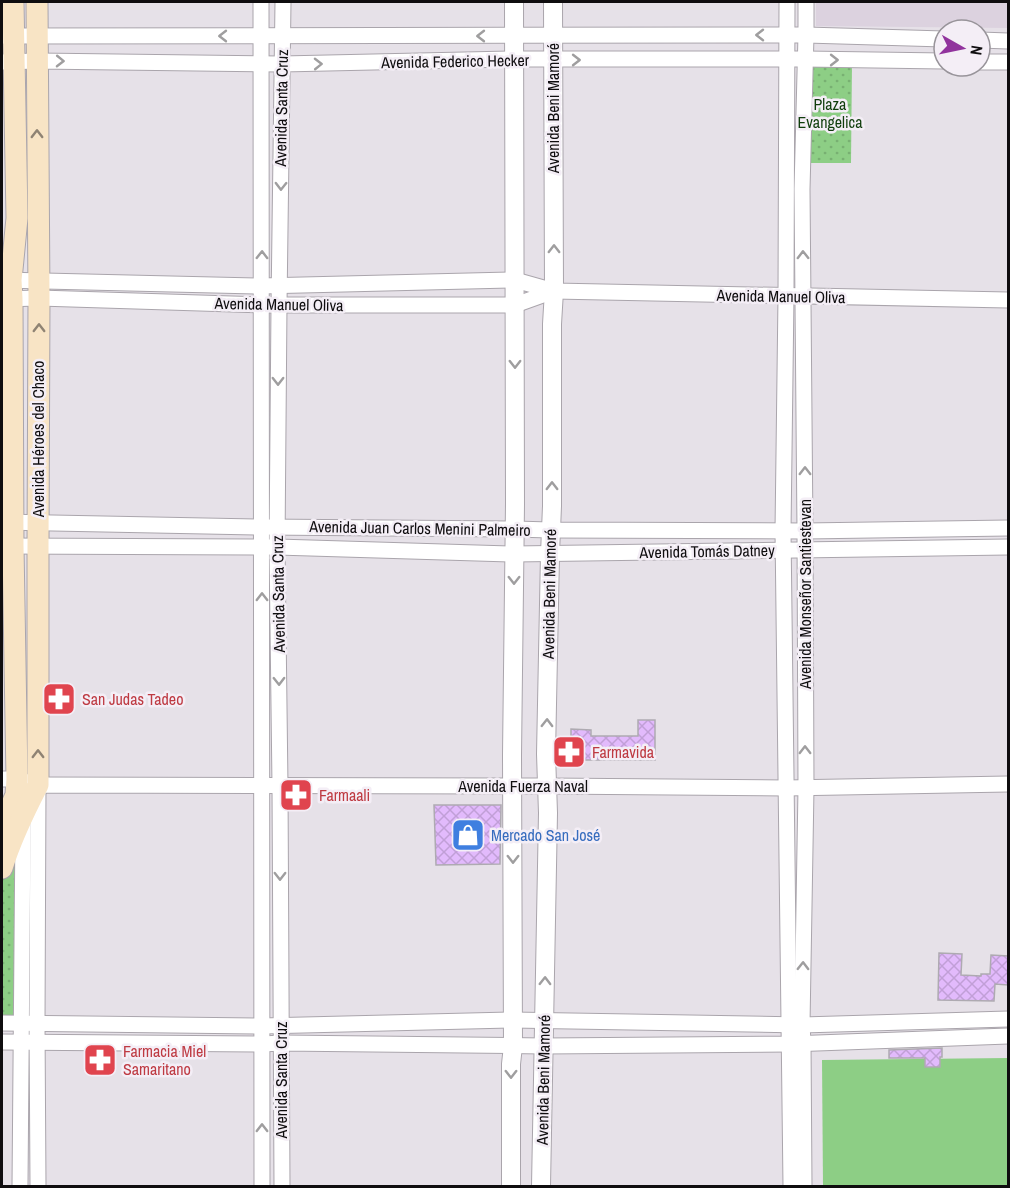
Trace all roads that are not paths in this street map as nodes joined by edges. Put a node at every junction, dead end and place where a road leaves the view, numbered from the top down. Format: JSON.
{"nodes":[{"id":1,"x":13,"y":2,"type":"edge"},
{"id":2,"x":37,"y":2,"type":"edge"},
{"id":3,"x":261,"y":2,"type":"edge"},
{"id":4,"x":283,"y":2,"type":"edge"},
{"id":5,"x":514,"y":2,"type":"edge"},
{"id":6,"x":553,"y":2,"type":"edge"},
{"id":7,"x":787,"y":2,"type":"edge"},
{"id":8,"x":806,"y":2,"type":"edge"},
{"id":9,"x":37,"y":35,"type":"junction"},
{"id":10,"x":513,"y":35,"type":"junction"},
{"id":11,"x":553,"y":35,"type":"junction"},
{"id":12,"x":807,"y":35,"type":"junction"},
{"id":13,"x":7,"y":36,"type":"edge"},
{"id":14,"x":261,"y":36,"type":"junction"},
{"id":15,"x":282,"y":36,"type":"junction"},
{"id":16,"x":787,"y":36,"type":"junction"},
{"id":17,"x":932,"y":39,"type":"edge"},
{"id":18,"x":992,"y":40,"type":"edge"},
{"id":19,"x":1008,"y":41,"type":"edge"},
{"id":20,"x":513,"y":59,"type":"junction"},
{"id":21,"x":805,"y":59,"type":"junction"},
{"id":22,"x":553,"y":60,"type":"junction"},
{"id":23,"x":787,"y":60,"type":"junction"},
{"id":24,"x":37,"y":61,"type":"junction"},
{"id":25,"x":932,"y":61,"type":"edge"},
{"id":26,"x":7,"y":62,"type":"edge"},
{"id":27,"x":992,"y":62,"type":"edge"},
{"id":28,"x":1008,"y":62,"type":"edge"},
{"id":29,"x":261,"y":64,"type":"junction"},
{"id":30,"x":282,"y":64,"type":"junction"},
{"id":31,"x":515,"y":280,"type":"junction"},
{"id":32,"x":279,"y":285,"type":"junction"},
{"id":33,"x":261,"y":286,"type":"junction"},
{"id":34,"x":39,"y":289,"type":"junction"},
{"id":35,"x":7,"y":290,"type":"edge"},
{"id":36,"x":554,"y":291,"type":"junction"},
{"id":37,"x":786,"y":297,"type":"junction"},
{"id":38,"x":803,"y":297,"type":"junction"},
{"id":39,"x":1008,"y":300,"type":"edge"},
{"id":40,"x":261,"y":305,"type":"junction"},
{"id":41,"x":279,"y":305,"type":"junction"},
{"id":42,"x":515,"y":305,"type":"junction"},
{"id":43,"x":7,"y":522,"type":"edge"},
{"id":44,"x":38,"y":522,"type":"junction"},
{"id":45,"x":270,"y":527,"type":"junction"},
{"id":46,"x":1008,"y":528,"type":"edge"},
{"id":47,"x":515,"y":529,"type":"junction"},
{"id":48,"x":550,"y":531,"type":"junction"},
{"id":49,"x":783,"y":531,"type":"junction"},
{"id":50,"x":805,"y":531,"type":"junction"},
{"id":51,"x":7,"y":546,"type":"edge"},
{"id":52,"x":38,"y":546,"type":"junction"},
{"id":53,"x":270,"y":547,"type":"junction"},
{"id":54,"x":1008,"y":547,"type":"edge"},
{"id":55,"x":784,"y":549,"type":"junction"},
{"id":56,"x":805,"y":549,"type":"junction"},
{"id":57,"x":514,"y":554,"type":"junction"},
{"id":58,"x":550,"y":554,"type":"junction"},
{"id":59,"x":1008,"y":784,"type":"edge"},
{"id":60,"x":38,"y":785,"type":"junction"},
{"id":61,"x":262,"y":786,"type":"junction"},
{"id":62,"x":280,"y":786,"type":"junction"},
{"id":63,"x":547,"y":786,"type":"junction"},
{"id":64,"x":513,"y":787,"type":"junction"},
{"id":65,"x":786,"y":788,"type":"junction"},
{"id":66,"x":806,"y":788,"type":"junction"},
{"id":67,"x":12,"y":792,"type":"edge"},
{"id":68,"x":2,"y":827,"type":"edge"},
{"id":69,"x":2,"y":868,"type":"edge"},
{"id":70,"x":1008,"y":1019,"type":"edge"},
{"id":71,"x":512,"y":1020,"type":"junction"},
{"id":72,"x":544,"y":1020,"type":"junction"},
{"id":73,"x":2,"y":1023,"type":"edge"},
{"id":74,"x":37,"y":1023,"type":"junction"},
{"id":75,"x":21,"y":1024,"type":"junction"},
{"id":76,"x":281,"y":1025,"type":"junction"},
{"id":77,"x":795,"y":1025,"type":"junction"},
{"id":78,"x":262,"y":1026,"type":"junction"},
{"id":79,"x":1008,"y":1036,"type":"edge"},
{"id":80,"x":2,"y":1042,"type":"edge"},
{"id":81,"x":20,"y":1043,"type":"junction"},
{"id":82,"x":37,"y":1043,"type":"junction"},
{"id":83,"x":281,"y":1043,"type":"junction"},
{"id":84,"x":796,"y":1043,"type":"junction"},
{"id":85,"x":263,"y":1044,"type":"junction"},
{"id":86,"x":513,"y":1046,"type":"junction"},
{"id":87,"x":544,"y":1046,"type":"junction"},
{"id":88,"x":20,"y":1186,"type":"edge"},
{"id":89,"x":38,"y":1186,"type":"edge"},
{"id":90,"x":262,"y":1186,"type":"edge"},
{"id":91,"x":282,"y":1186,"type":"edge"},
{"id":92,"x":511,"y":1186,"type":"edge"},
{"id":93,"x":541,"y":1186,"type":"edge"},
{"id":94,"x":791,"y":1186,"type":"edge"},
{"id":95,"x":804,"y":1186,"type":"edge"}],
"edges":[{"from":1,"to":13,"type":"main road","name":"Avenida Héroes del Chaco"},
{"from":2,"to":9,"type":"main road","name":"Avenida Héroes del Chaco"},
{"from":3,"to":14,"type":"street","name":"Avenida Santa Cruz"},
{"from":4,"to":15,"type":"street","name":"Avenida Santa Cruz"},
{"from":5,"to":10,"type":"street","name":"Avenida Beni Mamoré"},
{"from":6,"to":11,"type":"street","name":"Avenida Beni Mamoré"},
{"from":7,"to":16,"type":"street","name":"Avenida Monseñor Santiestevan"},
{"from":8,"to":12,"type":"street","name":"Avenida Monseñor Santiestevan"},
{"from":9,"to":13,"type":"street","name":"Avenida Federico Hecker"},
{"from":14,"to":9,"type":"street","name":"Avenida Federico Hecker","one_way":true},
{"from":9,"to":24,"type":"main road","name":"Avenida Héroes del Chaco"},
{"from":10,"to":11,"type":"street","name":"Avenida Federico Hecker"},
{"from":10,"to":15,"type":"street","name":"Avenida Federico Hecker","one_way":true},
{"from":10,"to":20,"type":"street","name":"Avenida Beni Mamoré"},
{"from":16,"to":11,"type":"street","name":"Avenida Federico Hecker","one_way":true},
{"from":11,"to":22,"type":"street","name":"Avenida Beni Mamoré"},
{"from":12,"to":16,"type":"street","name":"Avenida Federico Hecker"},
{"from":12,"to":17,"type":"street","name":"Avenida Federico Hecker"},
{"from":12,"to":21,"type":"street","name":"Avenida Monseñor Santiestevan"},
{"from":13,"to":26,"type":"main road","name":"Avenida Héroes del Chaco"},
{"from":14,"to":15,"type":"street","name":"Avenida Federico Hecker"},
{"from":14,"to":29,"type":"street","name":"Avenida Santa Cruz"},
{"from":15,"to":30,"type":"street","name":"Avenida Santa Cruz"},
{"from":16,"to":23,"type":"street","name":"Avenida Monseñor Santiestevan"},
{"from":18,"to":19,"type":"street"},
{"from":20,"to":22,"type":"street","name":"Avenida Federico Hecker"},
{"from":30,"to":20,"type":"street","name":"Avenida Federico Hecker","one_way":true},
{"from":20,"to":31,"type":"street","name":"Avenida Beni Mamoré"},
{"from":21,"to":23,"type":"street","name":"Avenida Federico Hecker"},
{"from":21,"to":25,"type":"street","name":"Avenida Federico Hecker","one_way":true},
{"from":38,"to":21,"type":"street","name":"Avenida Monseñor Santiestevan","one_way":true},
{"from":22,"to":23,"type":"street","name":"Avenida Federico Hecker","one_way":true},
{"from":36,"to":22,"type":"street","name":"Avenida Beni Mamoré","one_way":true},
{"from":23,"to":37,"type":"street","name":"Avenida Monseñor Santiestevan"},
{"from":24,"to":26,"type":"street","name":"Avenida Federico Hecker"},
{"from":24,"to":29,"type":"street","name":"Avenida Federico Hecker","one_way":true},
{"from":34,"to":24,"type":"main road","name":"Avenida Héroes del Chaco","one_way":true},
{"from":26,"to":35,"type":"main road","name":"Avenida Héroes del Chaco"},
{"from":27,"to":28,"type":"street"},
{"from":29,"to":30,"type":"street","name":"Avenida Federico Hecker"},
{"from":33,"to":29,"type":"street","name":"Avenida Santa Cruz","one_way":true},
{"from":30,"to":32,"type":"street","name":"Avenida Santa Cruz","one_way":true},
{"from":31,"to":32,"type":"street","name":"Avenida Manuel Oliva"},
{"from":31,"to":36,"type":"street","name":"Avenida Manuel Oliva"},
{"from":31,"to":42,"type":"street","name":"Avenida Beni Mamoré"},
{"from":32,"to":33,"type":"street","name":"Avenida Manuel Oliva"},
{"from":32,"to":41,"type":"street","name":"Avenida Santa Cruz"},
{"from":33,"to":34,"type":"street","name":"Avenida Manuel Oliva"},
{"from":33,"to":40,"type":"street","name":"Avenida Santa Cruz"},
{"from":34,"to":35,"type":"street","name":"Avenida Manuel Oliva"},
{"from":34,"to":40,"type":"street","name":"Avenida Manuel Oliva"},
{"from":44,"to":34,"type":"main road","name":"Avenida Héroes del Chaco","one_way":true},
{"from":35,"to":43,"type":"main road","name":"Avenida Héroes del Chaco"},
{"from":36,"to":37,"type":"street","name":"Avenida Manuel Oliva"},
{"from":36,"to":42,"type":"street","name":"Avenida Manuel Oliva"},
{"from":48,"to":36,"type":"street","name":"Avenida Beni Mamoré","one_way":true},
{"from":37,"to":38,"type":"street","name":"Avenida Manuel Oliva"},
{"from":37,"to":49,"type":"street","name":"Avenida Monseñor Santiestevan"},
{"from":38,"to":39,"type":"street","name":"Avenida Manuel Oliva"},
{"from":50,"to":38,"type":"street","name":"Avenida Monseñor Santiestevan","one_way":true},
{"from":40,"to":41,"type":"street","name":"Avenida Manuel Oliva"},
{"from":40,"to":45,"type":"street","name":"Avenida Santa Cruz"},
{"from":41,"to":42,"type":"street","name":"Avenida Manuel Oliva"},
{"from":41,"to":45,"type":"street","name":"Avenida Santa Cruz","one_way":true},
{"from":42,"to":47,"type":"street","name":"Avenida Beni Mamoré","one_way":true},
{"from":43,"to":44,"type":"street","name":"Avenida Juan Carlos Menini Palmeiro"},
{"from":43,"to":51,"type":"main road","name":"Avenida Héroes del Chaco"},
{"from":44,"to":45,"type":"street","name":"Avenida Juan Carlos Menini Palmeiro"},
{"from":44,"to":52,"type":"main road","name":"Avenida Héroes del Chaco"},
{"from":45,"to":47,"type":"street","name":"Avenida Juan Carlos Menini Palmeiro"},
{"from":45,"to":53,"type":"street","name":"Avenida Santa Cruz"},
{"from":46,"to":50,"type":"street","name":"Avenida Tomás Datney"},
{"from":47,"to":48,"type":"street","name":"Avenida Juan Carlos Menini Palmeiro"},
{"from":47,"to":57,"type":"street","name":"Avenida Beni Mamoré"},
{"from":48,"to":49,"type":"street","name":"Avenida Tomás Datney"},
{"from":48,"to":58,"type":"street","name":"Avenida Beni Mamoré"},
{"from":49,"to":50,"type":"street","name":"Avenida Tomás Datney"},
{"from":49,"to":55,"type":"street","name":"Avenida Monseñor Santiestevan"},
{"from":50,"to":56,"type":"street","name":"Avenida Monseñor Santiestevan"},
{"from":51,"to":52,"type":"street","name":"Avenida Juan Carlos Menini Palmeiro"},
{"from":51,"to":67,"type":"main road","name":"Avenida Héroes del Chaco"},
{"from":52,"to":53,"type":"street","name":"Avenida Juan Carlos Menini Palmeiro"},
{"from":60,"to":52,"type":"main road","name":"Avenida Héroes del Chaco","one_way":true},
{"from":53,"to":57,"type":"street","name":"Avenida Juan Carlos Menini Palmeiro"},
{"from":61,"to":53,"type":"street","name":"Avenida Santa Cruz","one_way":true},
{"from":53,"to":62,"type":"street","name":"Avenida Santa Cruz","one_way":true},
{"from":54,"to":56,"type":"street","name":"Avenida Tomás Datney"},
{"from":55,"to":56,"type":"street","name":"Avenida Tomás Datney"},
{"from":55,"to":58,"type":"street","name":"Avenida Tomás Datney"},
{"from":55,"to":65,"type":"street","name":"Avenida Monseñor Santiestevan"},
{"from":66,"to":56,"type":"street","name":"Avenida Monseñor Santiestevan","one_way":true},
{"from":57,"to":58,"type":"street","name":"Avenida Juan Carlos Menini Palmeiro"},
{"from":57,"to":64,"type":"street","name":"Avenida Beni Mamoré","one_way":true},
{"from":63,"to":58,"type":"street","name":"Avenida Beni Mamoré","one_way":true},
{"from":59,"to":66,"type":"street","name":"Avenida Fuerza Naval"},
{"from":60,"to":61,"type":"street","name":"Avenida Fuerza Naval"},
{"from":60,"to":67,"type":"main road","name":"Avenida Héroes del Chaco"},
{"from":60,"to":67,"type":"street","name":"Avenida Fuerza Naval"},
{"from":60,"to":74,"type":"street"},
{"from":61,"to":62,"type":"street","name":"Avenida Fuerza Naval"},
{"from":61,"to":78,"type":"street","name":"Avenida Santa Cruz"},
{"from":62,"to":64,"type":"street","name":"Avenida Fuerza Naval"},
{"from":62,"to":76,"type":"street","name":"Avenida Santa Cruz","one_way":true},
{"from":63,"to":64,"type":"street","name":"Avenida Fuerza Naval"},
{"from":63,"to":65,"type":"street","name":"Avenida Fuerza Naval"},
{"from":72,"to":63,"type":"street","name":"Avenida Beni Mamoré","one_way":true},
{"from":64,"to":71,"type":"street","name":"Avenida Beni Mamoré","one_way":true},
{"from":65,"to":66,"type":"street","name":"Avenida Fuerza Naval"},
{"from":65,"to":77,"type":"street","name":"Avenida Monseñor Santiestevan"},
{"from":77,"to":66,"type":"street","name":"Avenida Monseñor Santiestevan","one_way":true},
{"from":67,"to":68,"type":"main road","name":"Avenida Héroes del Chaco"},
{"from":67,"to":69,"type":"main road","name":"Avenida Héroes del Chaco"},
{"from":67,"to":75,"type":"street"},
{"from":70,"to":77,"type":"street"},
{"from":71,"to":72,"type":"street"},
{"from":71,"to":76,"type":"street"},
{"from":71,"to":86,"type":"street","name":"Avenida Beni Mamoré"},
{"from":72,"to":77,"type":"street"},
{"from":72,"to":87,"type":"street","name":"Avenida Beni Mamoré"},
{"from":73,"to":75,"type":"street"},
{"from":74,"to":75,"type":"street"},
{"from":74,"to":78,"type":"street"},
{"from":74,"to":82,"type":"street"},
{"from":75,"to":81,"type":"street"},
{"from":76,"to":78,"type":"street"},
{"from":76,"to":83,"type":"street","name":"Avenida Santa Cruz"},
{"from":77,"to":84,"type":"street","name":"Avenida Monseñor Santiestevan"},
{"from":78,"to":85,"type":"street","name":"Avenida Santa Cruz"},
{"from":79,"to":84,"type":"street"},
{"from":80,"to":81,"type":"street"},
{"from":81,"to":82,"type":"street"},
{"from":81,"to":88,"type":"street"},
{"from":82,"to":85,"type":"street"},
{"from":82,"to":89,"type":"street"},
{"from":83,"to":85,"type":"street"},
{"from":83,"to":86,"type":"street"},
{"from":83,"to":91,"type":"street","name":"Avenida Santa Cruz"},
{"from":84,"to":87,"type":"street"},
{"from":84,"to":94,"type":"street","name":"Avenida Monseñor Santiestevan"},
{"from":84,"to":95,"type":"street","name":"Avenida Monseñor Santiestevan"},
{"from":90,"to":85,"type":"street","name":"Avenida Santa Cruz","one_way":true},
{"from":86,"to":87,"type":"street"},
{"from":86,"to":92,"type":"street","name":"Avenida Beni Mamoré","one_way":true},
{"from":87,"to":93,"type":"street","name":"Avenida Beni Mamoré"}]}
